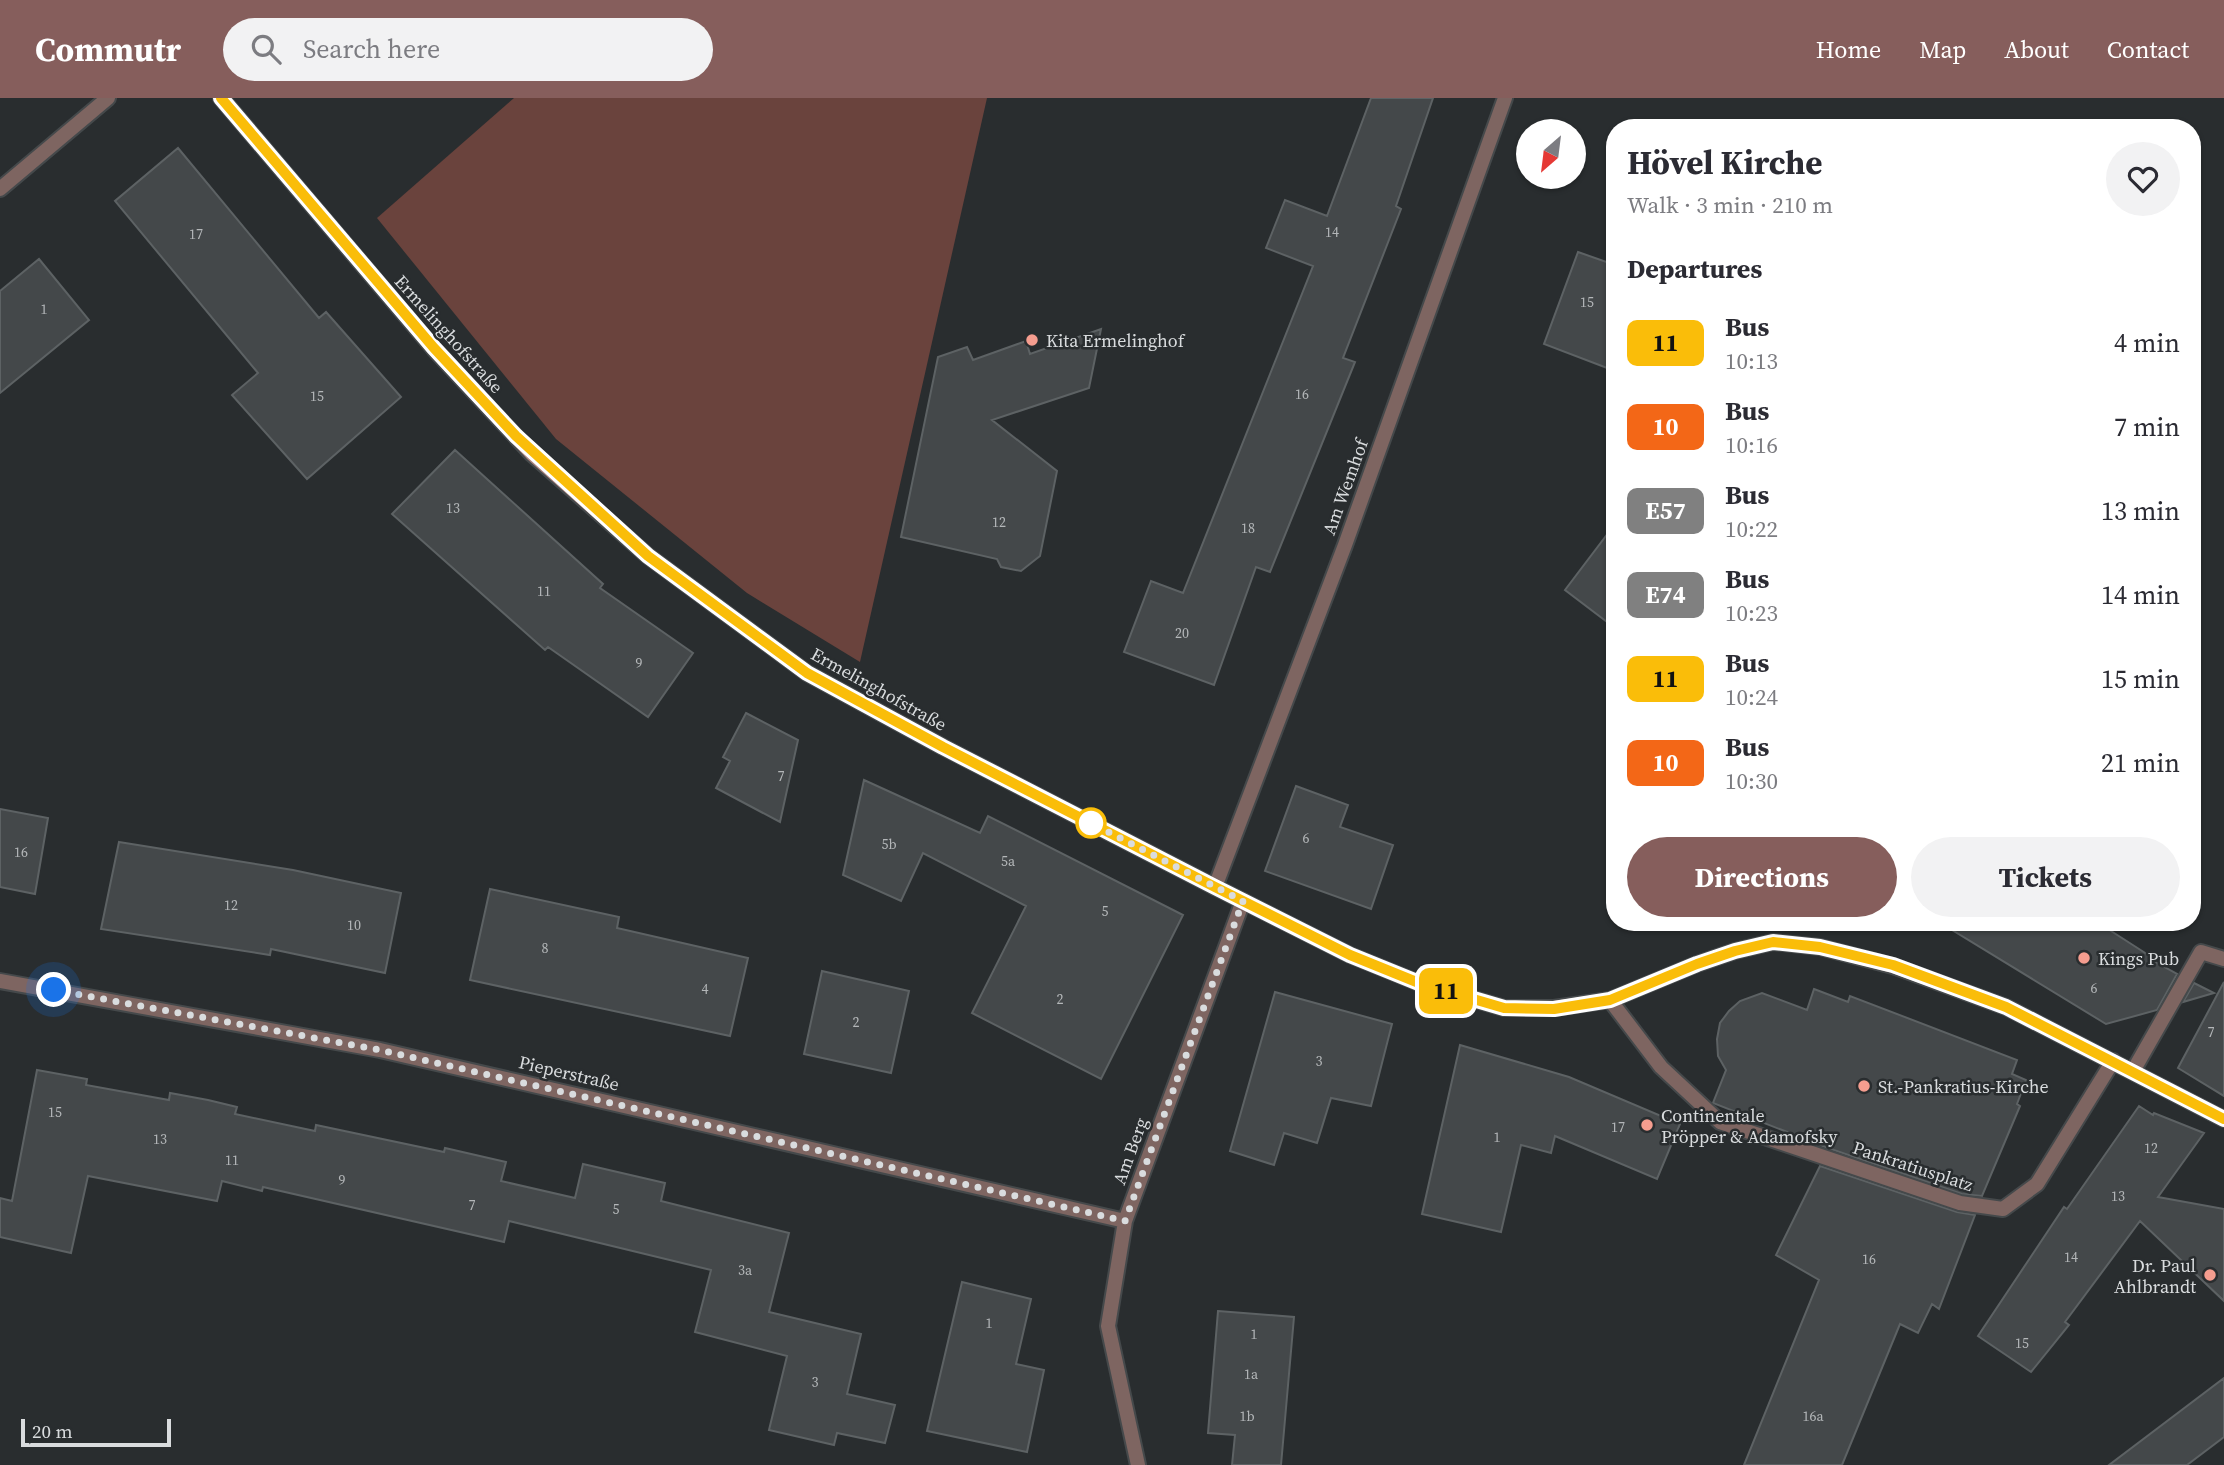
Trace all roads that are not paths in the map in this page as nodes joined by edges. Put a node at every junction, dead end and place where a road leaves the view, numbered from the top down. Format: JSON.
{"nodes":[{"id":1,"x":108,"y":98,"type":"edge"},
{"id":2,"x":220,"y":98,"type":"edge"},
{"id":3,"x":1505,"y":98,"type":"edge"},
{"id":4,"x":0,"y":189,"type":"edge"},
{"id":5,"x":1215,"y":887,"type":"junction"},
{"id":6,"x":1243,"y":901,"type":"junction"},
{"id":7,"x":2224,"y":959,"type":"edge"},
{"id":8,"x":0,"y":981,"type":"edge"},
{"id":9,"x":1610,"y":1000,"type":"junction"},
{"id":10,"x":2113,"y":1061,"type":"junction"},
{"id":11,"x":2133,"y":1070,"type":"junction"},
{"id":12,"x":2224,"y":1119,"type":"edge"},
{"id":13,"x":1125,"y":1221,"type":"junction"},
{"id":14,"x":1138,"y":1465,"type":"edge"}],
"edges":[{"from":1,"to":4,"type":"street"},
{"from":2,"to":5,"type":"street","name":"Ermelinghofstraße"},
{"from":3,"to":5,"type":"street","name":"Am Wemhof"},
{"from":5,"to":6,"type":"street","name":"Ermelinghofstraße"},
{"from":6,"to":9,"type":"street","name":"Ermelinghofstraße"},
{"from":6,"to":13,"type":"street","name":"Am Berg"},
{"from":7,"to":11,"type":"street"},
{"from":8,"to":13,"type":"street","name":"Pieperstraße"},
{"from":9,"to":10,"type":"street"},
{"from":9,"to":10,"type":"street","name":"Pankratiusplatz"},
{"from":10,"to":11,"type":"street"},
{"from":11,"to":12,"type":"street"},
{"from":13,"to":14,"type":"street","name":"Am Berg"}]}
